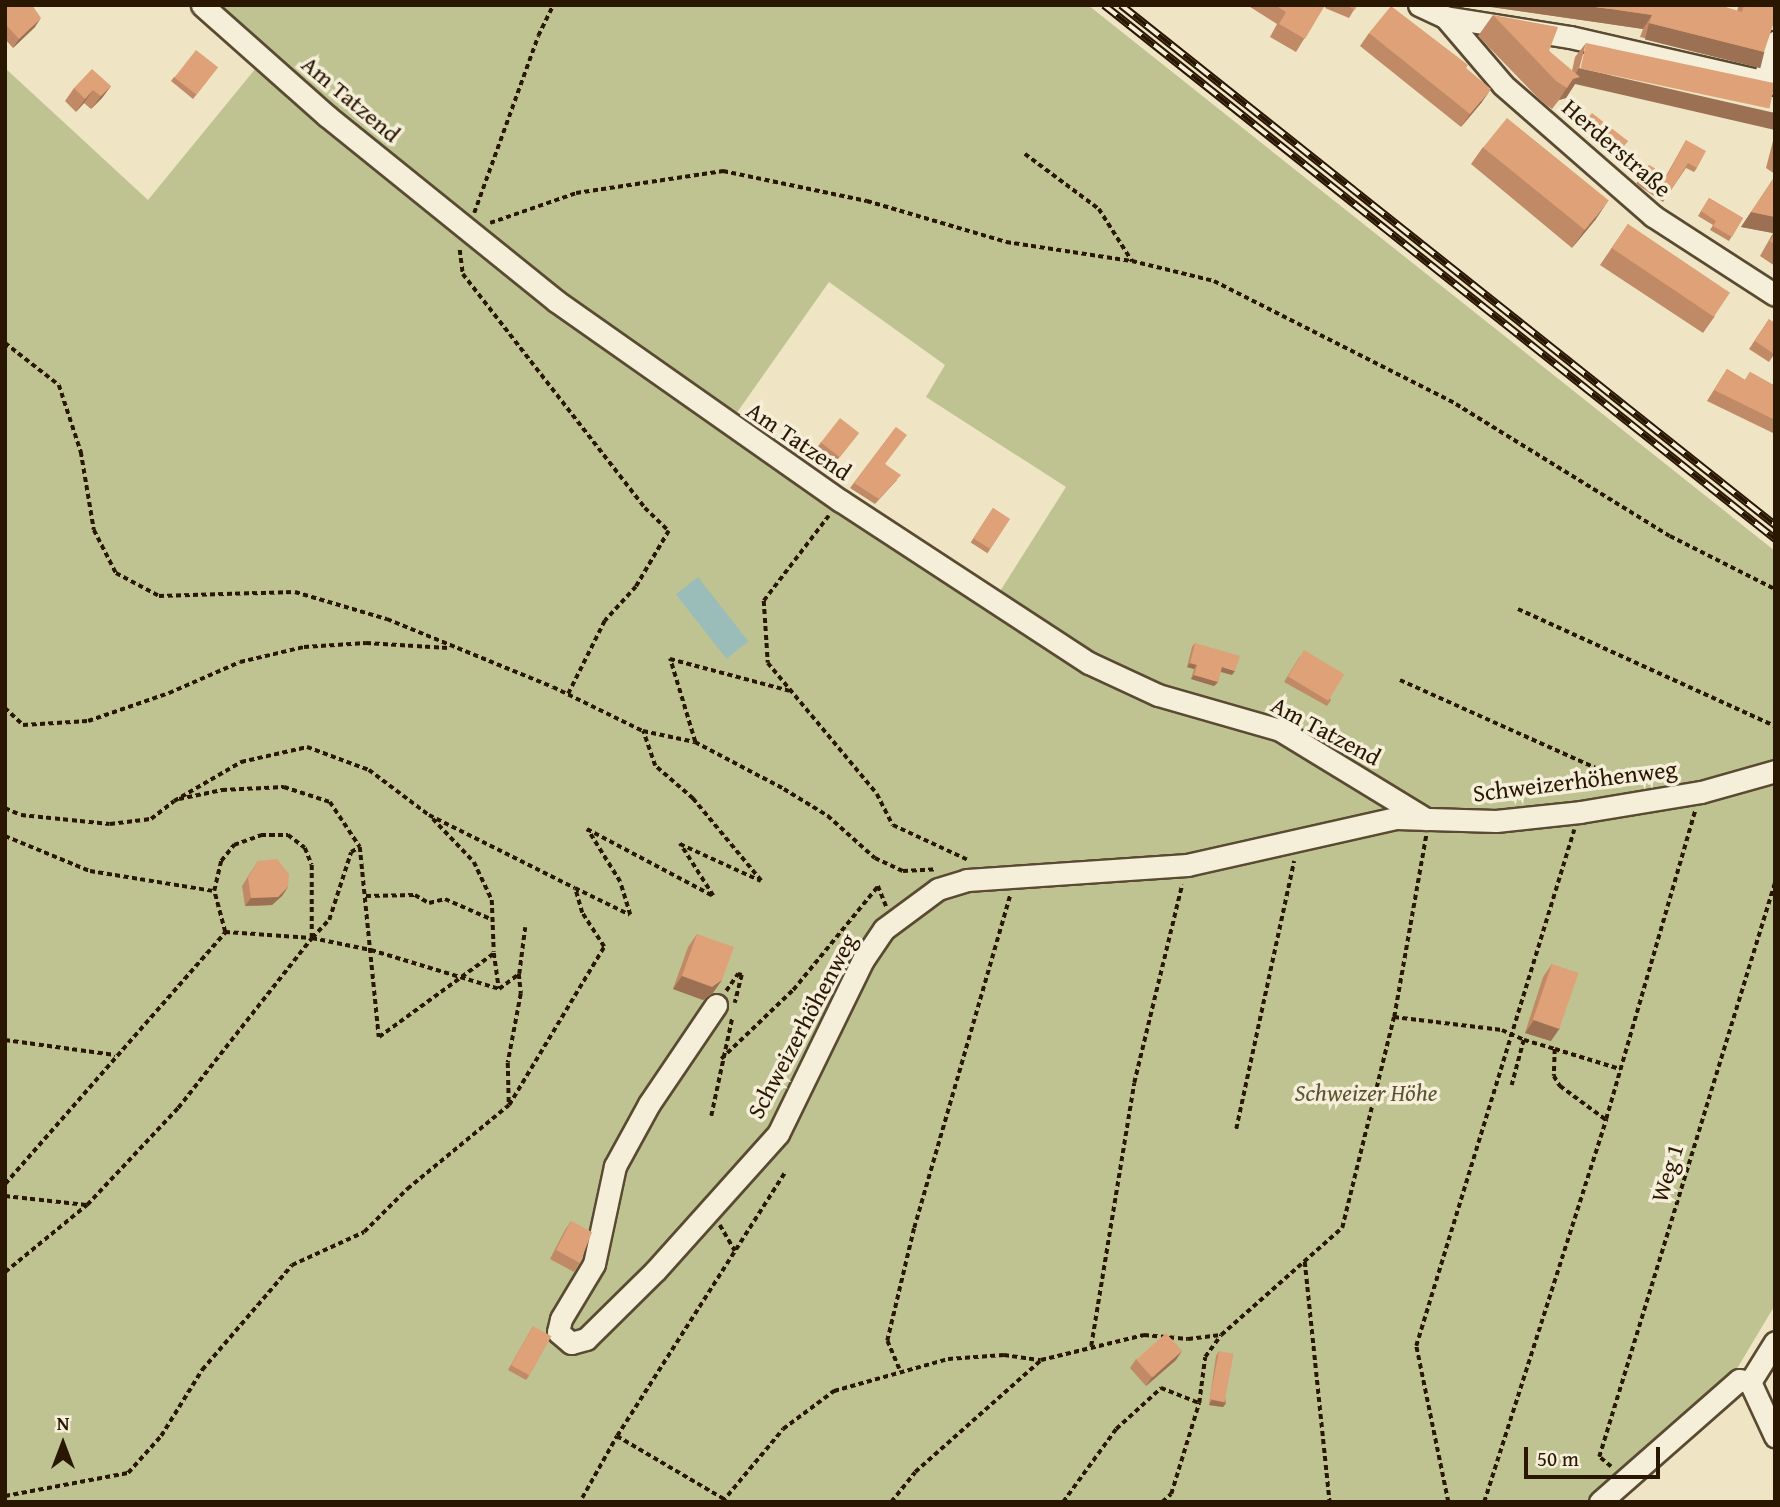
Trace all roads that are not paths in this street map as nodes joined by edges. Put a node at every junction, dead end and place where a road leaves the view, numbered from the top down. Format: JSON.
{"nodes":[{"id":1,"x":202,"y":5,"type":"edge"},
{"id":2,"x":1419,"y":5,"type":"edge"},
{"id":3,"x":1445,"y":17,"type":"junction"},
{"id":4,"x":1775,"y":43,"type":"edge"},
{"id":5,"x":1769,"y":82,"type":"edge"},
{"id":6,"x":1775,"y":295,"type":"edge"},
{"id":7,"x":1775,"y":771,"type":"edge"},
{"id":8,"x":1428,"y":820,"type":"junction"},
{"id":9,"x":716,"y":1004,"type":"dead end"},
{"id":10,"x":1775,"y":1342,"type":"edge"},
{"id":11,"x":1745,"y":1381,"type":"junction"},
{"id":12,"x":1775,"y":1436,"type":"edge"},
{"id":13,"x":1600,"y":1502,"type":"edge"}],
"edges":[{"from":1,"to":8,"type":"street","name":"Am Tatzend"},
{"from":2,"to":3,"type":"street"},
{"from":3,"to":5,"type":"street"},
{"from":3,"to":6,"type":"street","name":"Herderstraße"},
{"from":4,"to":5,"type":"street"},
{"from":7,"to":8,"type":"street","name":"Schweizerhöhenweg"},
{"from":8,"to":9,"type":"street","name":"Schweizerhöhenweg"},
{"from":10,"to":11,"type":"street"},
{"from":11,"to":12,"type":"street"},
{"from":11,"to":13,"type":"street"}]}
